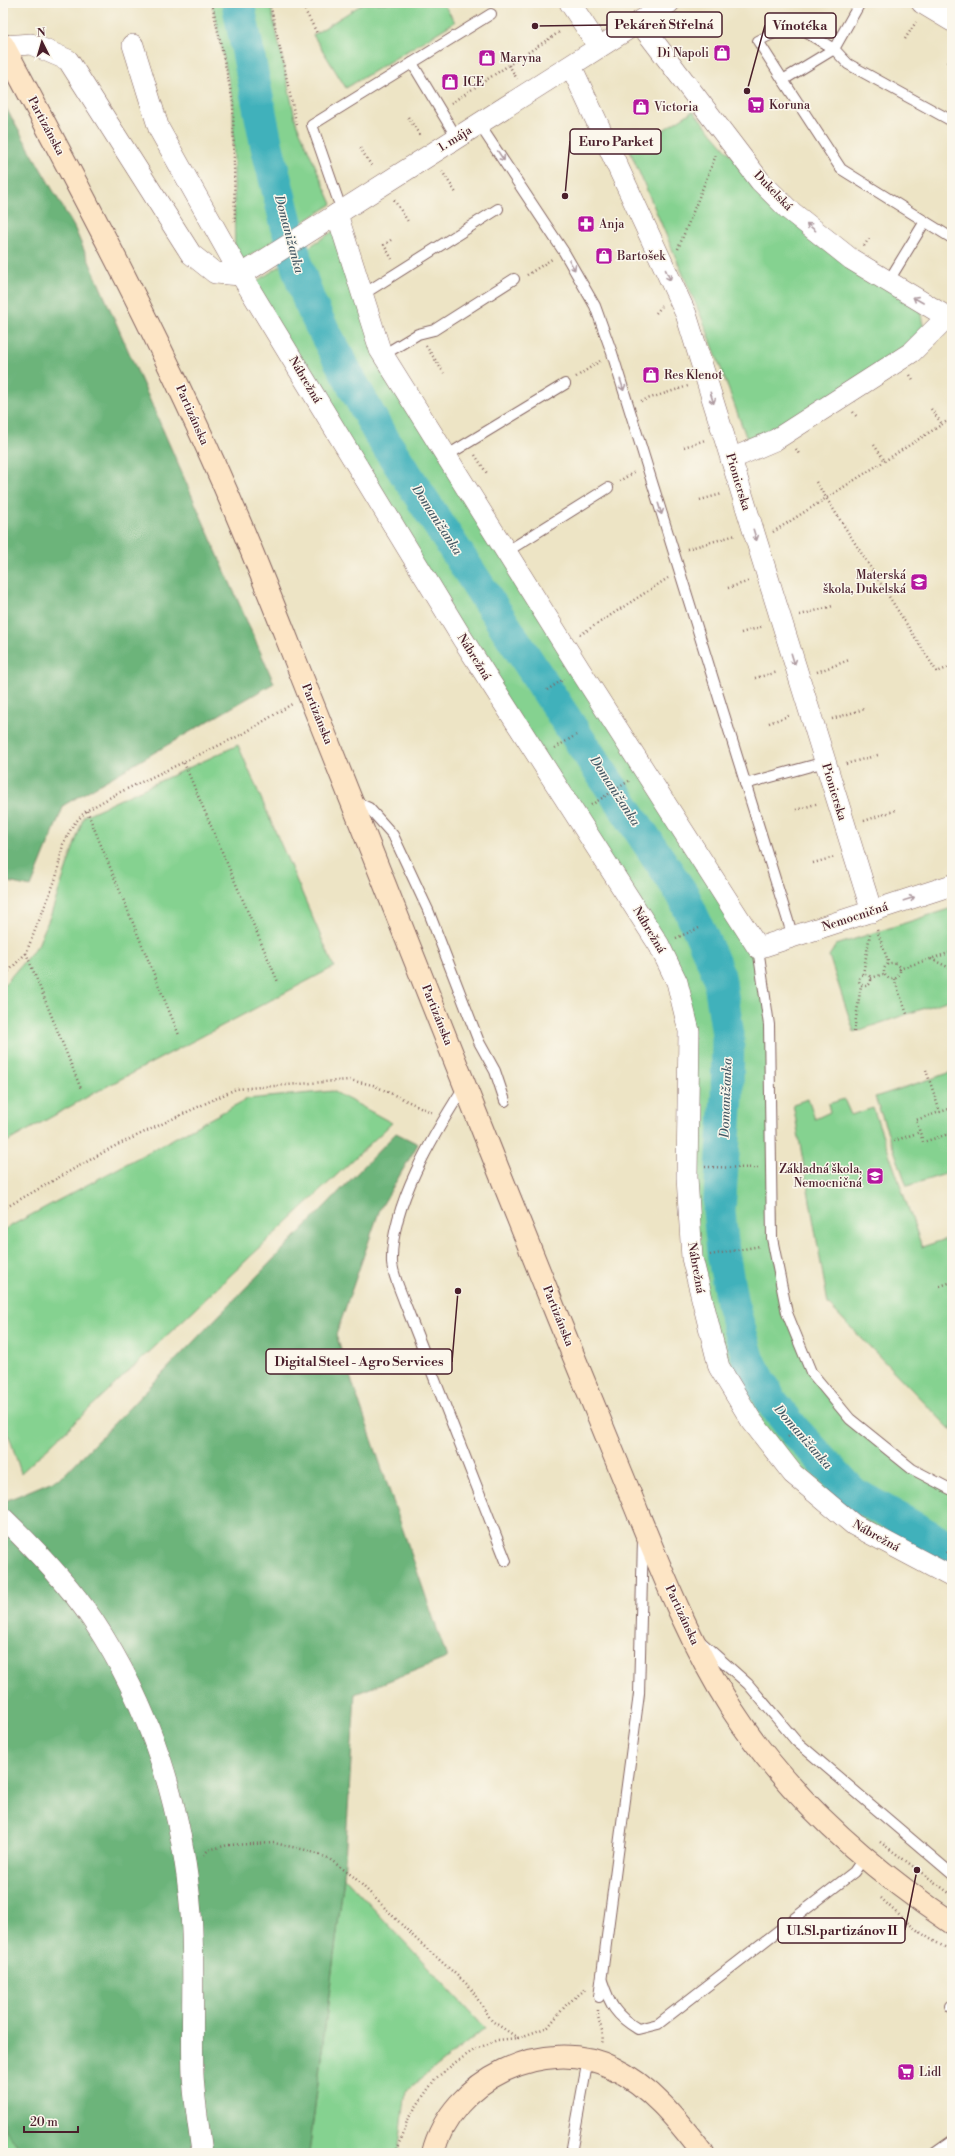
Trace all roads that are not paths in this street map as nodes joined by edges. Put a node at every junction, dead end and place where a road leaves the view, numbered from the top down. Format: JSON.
{"nodes":[{"id":1,"x":570,"y":3,"type":"edge"},
{"id":2,"x":669,"y":3,"type":"edge"},
{"id":3,"x":860,"y":3,"type":"edge"},
{"id":4,"x":920,"y":11,"type":"edge"},
{"id":5,"x":492,"y":14,"type":"dead end"},
{"id":6,"x":952,"y":21,"type":"edge"},
{"id":7,"x":639,"y":22,"type":"junction"},
{"id":8,"x":3,"y":45,"type":"edge"},
{"id":9,"x":133,"y":45,"type":"dead end"},
{"id":10,"x":599,"y":47,"type":"junction"},
{"id":11,"x":834,"y":49,"type":"junction"},
{"id":12,"x":412,"y":63,"type":"junction"},
{"id":13,"x":571,"y":66,"type":"junction"},
{"id":14,"x":783,"y":80,"type":"junction"},
{"id":15,"x":952,"y":121,"type":"edge"},
{"id":16,"x":479,"y":124,"type":"junction"},
{"id":17,"x":457,"y":138,"type":"junction"},
{"id":18,"x":337,"y":207,"type":"junction"},
{"id":19,"x":498,"y":209,"type":"dead end"},
{"id":20,"x":924,"y":223,"type":"junction"},
{"id":21,"x":950,"y":237,"type":"dead end"},
{"id":22,"x":241,"y":276,"type":"junction"},
{"id":23,"x":514,"y":279,"type":"road end"},
{"id":24,"x":888,"y":282,"type":"junction"},
{"id":25,"x":362,"y":295,"type":"junction"},
{"id":26,"x":950,"y":318,"type":"edge"},
{"id":27,"x":383,"y":355,"type":"junction"},
{"id":28,"x":565,"y":384,"type":"road end"},
{"id":29,"x":446,"y":456,"type":"junction"},
{"id":30,"x":739,"y":456,"type":"junction"},
{"id":31,"x":608,"y":488,"type":"dead end"},
{"id":32,"x":506,"y":552,"type":"junction"},
{"id":33,"x":835,"y":763,"type":"junction"},
{"id":34,"x":745,"y":784,"type":"junction"},
{"id":35,"x":351,"y":800,"type":"junction"},
{"id":36,"x":952,"y":885,"type":"edge"},
{"id":37,"x":874,"y":921,"type":"junction"},
{"id":38,"x":794,"y":938,"type":"junction"},
{"id":39,"x":758,"y":948,"type":"junction"},
{"id":40,"x":465,"y":1085,"type":"junction"},
{"id":41,"x":505,"y":1101,"type":"dead end"},
{"id":42,"x":952,"y":1490,"type":"edge"},
{"id":43,"x":3,"y":1518,"type":"edge"},
{"id":44,"x":643,"y":1527,"type":"junction"},
{"id":45,"x":506,"y":1561,"type":"dead end"},
{"id":46,"x":952,"y":1577,"type":"edge"},
{"id":47,"x":688,"y":1630,"type":"junction"},
{"id":48,"x":865,"y":1856,"type":"junction"},
{"id":49,"x":952,"y":1874,"type":"edge"},
{"id":50,"x":952,"y":1923,"type":"edge"},
{"id":51,"x":602,"y":1979,"type":"junction"},
{"id":52,"x":599,"y":1998,"type":"road end"},
{"id":53,"x":588,"y":2059,"type":"junction"},
{"id":54,"x":952,"y":2141,"type":"edge"},
{"id":55,"x":202,"y":2153,"type":"edge"},
{"id":56,"x":433,"y":2153,"type":"edge"},
{"id":57,"x":571,"y":2153,"type":"edge"},
{"id":58,"x":703,"y":2153,"type":"edge"},
{"id":59,"x":935,"y":2153,"type":"edge"}],
"edges":[{"from":1,"to":10,"type":"street"},
{"from":2,"to":7,"type":"street","name":"1. mája"},
{"from":3,"to":11,"type":"lane"},
{"from":4,"to":6,"type":"street"},
{"from":5,"to":12,"type":"lane"},
{"from":7,"to":10,"type":"street","name":"1. mája"},
{"from":24,"to":7,"type":"street","name":"Dukelská","one_way":true},
{"from":8,"to":22,"type":"street"},
{"from":8,"to":35,"type":"main road","name":"Partizánska"},
{"from":9,"to":22,"type":"street","name":"Nábrežná"},
{"from":10,"to":13,"type":"street","name":"1. mája"},
{"from":11,"to":14,"type":"lane"},
{"from":11,"to":14,"type":"lane"},
{"from":11,"to":15,"type":"lane"},
{"from":12,"to":17,"type":"lane"},
{"from":12,"to":18,"type":"lane"},
{"from":13,"to":16,"type":"street","name":"1. mája"},
{"from":13,"to":30,"type":"street","name":"Pionierska","one_way":true},
{"from":14,"to":20,"type":"lane"},
{"from":16,"to":17,"type":"street","name":"1. mája"},
{"from":16,"to":34,"type":"lane","one_way":true},
{"from":17,"to":18,"type":"street","name":"1. mája"},
{"from":18,"to":22,"type":"street","name":"1. mája"},
{"from":18,"to":25,"type":"street"},
{"from":19,"to":25,"type":"lane"},
{"from":20,"to":21,"type":"lane"},
{"from":20,"to":24,"type":"lane"},
{"from":22,"to":46,"type":"street","name":"Nábrežná"},
{"from":23,"to":27,"type":"lane"},
{"from":26,"to":24,"type":"street","name":"Dukelská","one_way":true},
{"from":25,"to":27,"type":"street"},
{"from":26,"to":30,"type":"street","name":"Dukelská"},
{"from":27,"to":29,"type":"street"},
{"from":28,"to":29,"type":"lane"},
{"from":29,"to":32,"type":"street"},
{"from":30,"to":33,"type":"street","name":"Pionierska","one_way":true},
{"from":31,"to":32,"type":"lane"},
{"from":32,"to":39,"type":"street"},
{"from":33,"to":34,"type":"lane"},
{"from":33,"to":37,"type":"street","name":"Pionierska"},
{"from":34,"to":38,"type":"lane"},
{"from":35,"to":40,"type":"main road","name":"Partizánska"},
{"from":35,"to":41,"type":"lane"},
{"from":37,"to":36,"type":"street","name":"Nemocničná","one_way":true},
{"from":37,"to":38,"type":"street","name":"Nemocničná"},
{"from":38,"to":39,"type":"street","name":"Nemocničná"},
{"from":39,"to":42,"type":"lane"},
{"from":40,"to":44,"type":"main road","name":"Partizánska"},
{"from":40,"to":45,"type":"lane"},
{"from":43,"to":55,"type":"street"},
{"from":44,"to":47,"type":"main road","name":"Partizánska"},
{"from":44,"to":51,"type":"lane"},
{"from":47,"to":48,"type":"main road","name":"Partizánska"},
{"from":47,"to":49,"type":"lane"},
{"from":48,"to":50,"type":"main road","name":"Partizánska"},
{"from":48,"to":51,"type":"lane"},
{"from":51,"to":52,"type":"lane"},
{"from":53,"to":56,"type":"main road"},
{"from":53,"to":57,"type":"lane"},
{"from":53,"to":58,"type":"main road"},
{"from":54,"to":59,"type":"lane"}]}
